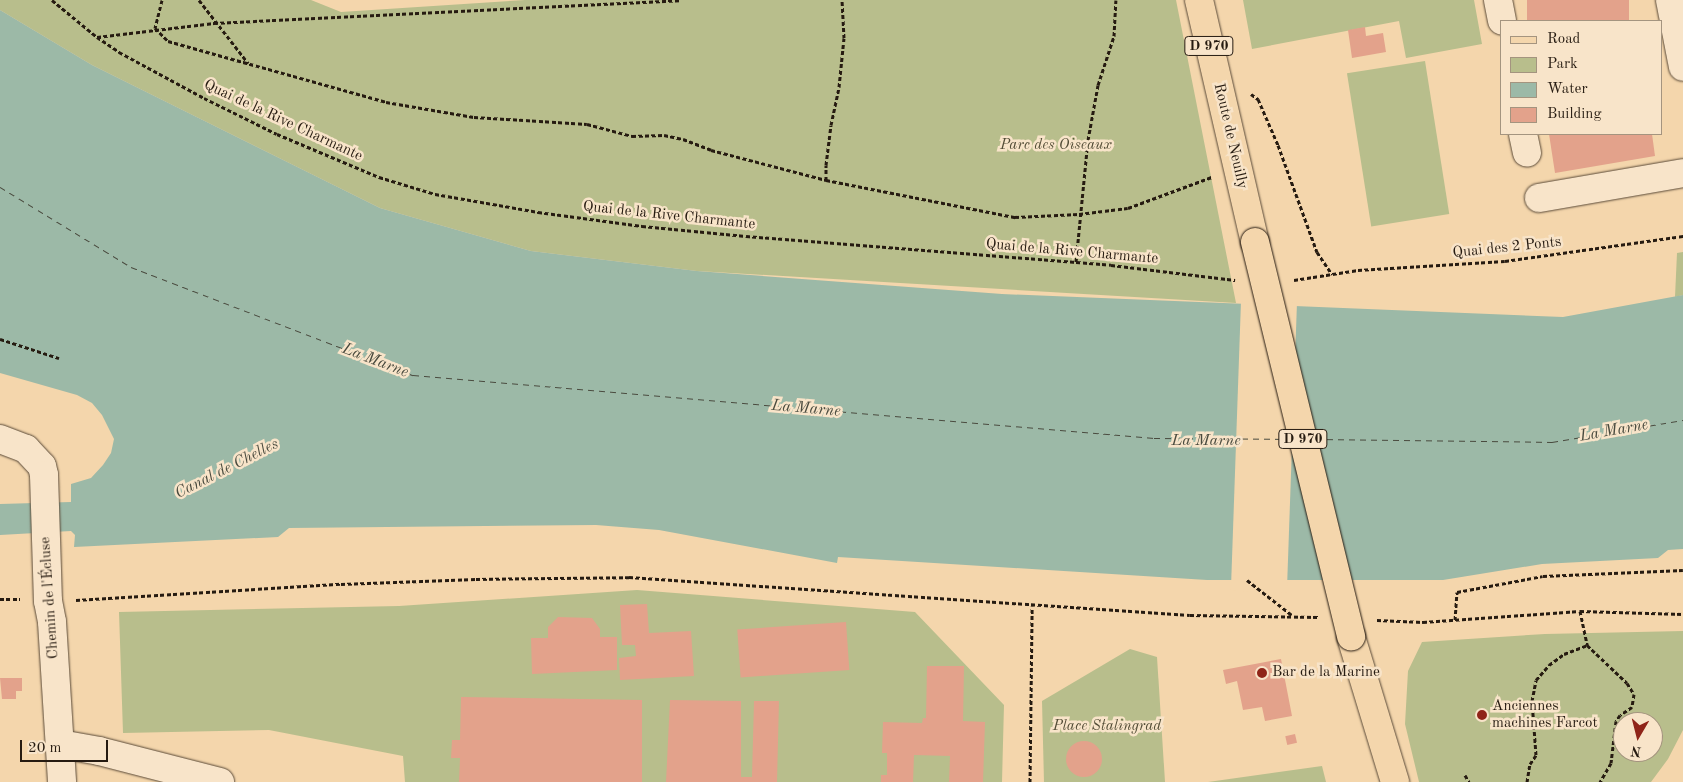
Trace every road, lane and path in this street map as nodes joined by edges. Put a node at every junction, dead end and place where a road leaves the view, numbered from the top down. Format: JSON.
{"nodes":[{"id":1,"x":52,"y":0,"type":"edge"},
{"id":2,"x":162,"y":0,"type":"edge"},
{"id":3,"x":199,"y":0,"type":"edge"},
{"id":4,"x":680,"y":0,"type":"edge"},
{"id":5,"x":842,"y":0,"type":"edge"},
{"id":6,"x":1116,"y":0,"type":"edge"},
{"id":7,"x":1198,"y":0,"type":"edge"},
{"id":8,"x":1498,"y":0,"type":"edge"},
{"id":9,"x":1670,"y":0,"type":"edge"},
{"id":10,"x":1502,"y":20,"type":"edge"},
{"id":11,"x":214,"y":23,"type":"junction"},
{"id":12,"x":155,"y":28,"type":"junction"},
{"id":13,"x":97,"y":37,"type":"junction"},
{"id":14,"x":248,"y":63,"type":"junction"},
{"id":15,"x":1683,"y":69,"type":"edge"},
{"id":16,"x":1220,"y":92,"type":"junction"},
{"id":17,"x":1683,"y":173,"type":"edge"},
{"id":18,"x":826,"y":180,"type":"junction"},
{"id":19,"x":1204,"y":180,"type":"dead end"},
{"id":20,"x":1539,"y":198,"type":"dead end"},
{"id":21,"x":1079,"y":214,"type":"junction"},
{"id":22,"x":1683,"y":236,"type":"edge"},
{"id":23,"x":1076,"y":262,"type":"junction"},
{"id":24,"x":1332,"y":274,"type":"junction"},
{"id":25,"x":1292,"y":280,"type":"dead end"},
{"id":26,"x":1244,"y":281,"type":"dead end"},
{"id":27,"x":0,"y":339,"type":"edge"},
{"id":28,"x":58,"y":358,"type":"dead end"},
{"id":29,"x":0,"y":439,"type":"edge"},
{"id":30,"x":1683,"y":570,"type":"edge"},
{"id":31,"x":1247,"y":580,"type":"dead end"},
{"id":32,"x":48,"y":600,"type":"junction"},
{"id":33,"x":1032,"y":606,"type":"junction"},
{"id":34,"x":1580,"y":611,"type":"junction"},
{"id":35,"x":1683,"y":614,"type":"edge"},
{"id":36,"x":1293,"y":616,"type":"junction"},
{"id":37,"x":1320,"y":617,"type":"dead end"},
{"id":38,"x":1455,"y":620,"type":"junction"},
{"id":39,"x":1361,"y":628,"type":"junction"},
{"id":40,"x":1587,"y":646,"type":"junction"},
{"id":41,"x":1374,"y":714,"type":"junction"},
{"id":42,"x":60,"y":744,"type":"junction"},
{"id":43,"x":1465,"y":776,"type":"dead end"},
{"id":44,"x":62,"y":782,"type":"edge"},
{"id":45,"x":220,"y":782,"type":"edge"},
{"id":46,"x":1030,"y":782,"type":"edge"},
{"id":47,"x":1384,"y":782,"type":"edge"},
{"id":48,"x":1395,"y":782,"type":"edge"},
{"id":49,"x":1468,"y":782,"type":"edge"},
{"id":50,"x":1528,"y":782,"type":"edge"},
{"id":51,"x":1600,"y":782,"type":"edge"}],
"edges":[{"from":1,"to":13,"type":"path","name":"Quai de la Rive Charmante"},
{"from":2,"to":12,"type":"path"},
{"from":3,"to":11,"type":"path"},
{"from":4,"to":11,"type":"path"},
{"from":5,"to":18,"type":"path"},
{"from":6,"to":21,"type":"path"},
{"from":7,"to":16,"type":"main road","name":"Route de Neuilly","number":"D 970"},
{"from":8,"to":10,"type":"street"},
{"from":9,"to":15,"type":"street"},
{"from":11,"to":12,"type":"path"},
{"from":11,"to":14,"type":"path"},
{"from":12,"to":13,"type":"path"},
{"from":12,"to":14,"type":"path"},
{"from":13,"to":23,"type":"path","name":"Quai de la Rive Charmante"},
{"from":14,"to":18,"type":"path"},
{"from":16,"to":24,"type":"path"},
{"from":16,"to":39,"type":"main road","name":"Route de Neuilly","number":"D 970","bridge":true},
{"from":17,"to":20,"type":"street"},
{"from":18,"to":21,"type":"path"},
{"from":19,"to":21,"type":"path"},
{"from":21,"to":23,"type":"path"},
{"from":22,"to":24,"type":"path","name":"Quai des 2 Ponts"},
{"from":23,"to":26,"type":"path","name":"Quai de la Rive Charmante"},
{"from":24,"to":25,"type":"path"},
{"from":27,"to":28,"type":"path"},
{"from":29,"to":32,"type":"street","name":"Chemin de l'Écluse"},
{"from":30,"to":38,"type":"path"},
{"from":31,"to":36,"type":"path"},
{"from":32,"to":33,"type":"path"},
{"from":32,"to":42,"type":"street","name":"Chemin de l'Écluse"},
{"from":33,"to":36,"type":"path"},
{"from":33,"to":46,"type":"path"},
{"from":34,"to":35,"type":"path"},
{"from":34,"to":38,"type":"path"},
{"from":34,"to":40,"type":"path"},
{"from":36,"to":37,"type":"path"},
{"from":38,"to":39,"type":"path"},
{"from":39,"to":41,"type":"main road","number":"D 970"},
{"from":40,"to":50,"type":"path"},
{"from":40,"to":51,"type":"path"},
{"from":41,"to":47,"type":"main road","number":"D 970"},
{"from":41,"to":48,"type":"main road","number":"D 970"},
{"from":42,"to":44,"type":"street","name":"Chemin de l'Écluse"},
{"from":42,"to":45,"type":"street"},
{"from":43,"to":49,"type":"path"}]}
